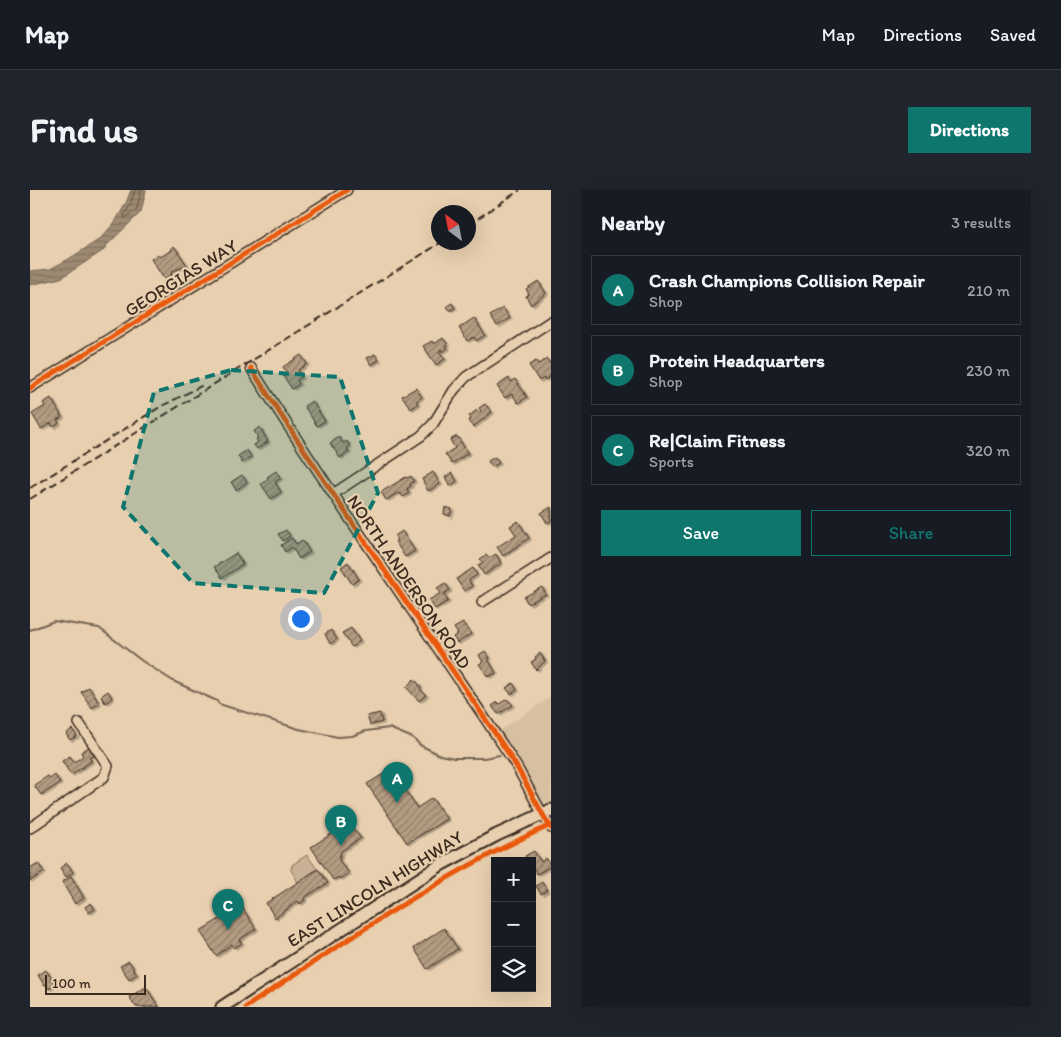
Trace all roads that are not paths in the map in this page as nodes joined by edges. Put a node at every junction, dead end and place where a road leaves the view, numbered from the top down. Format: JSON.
{"nodes":[{"id":1,"x":347,"y":190,"type":"edge"},
{"id":2,"x":551,"y":321,"type":"edge"},
{"id":3,"x":251,"y":368,"type":"dead end"},
{"id":4,"x":30,"y":388,"type":"edge"},
{"id":5,"x":333,"y":494,"type":"junction"},
{"id":6,"x":551,"y":558,"type":"edge"},
{"id":7,"x":482,"y":602,"type":"dead end"},
{"id":8,"x":79,"y":723,"type":"dead end"},
{"id":9,"x":546,"y":812,"type":"edge"},
{"id":10,"x":30,"y":828,"type":"edge"},
{"id":11,"x":551,"y":828,"type":"edge"},
{"id":12,"x":222,"y":1007,"type":"edge"}],
"edges":[{"from":1,"to":4,"type":"street","name":"GEORGIAS WAY"},
{"from":2,"to":5,"type":"street"},
{"from":3,"to":5,"type":"street","name":"NORTH ANDERSON ROAD"},
{"from":5,"to":9,"type":"street","name":"NORTH ANDERSON ROAD"},
{"from":6,"to":7,"type":"street"},
{"from":8,"to":10,"type":"street"},
{"from":9,"to":11,"type":"street","name":"NORTH ANDERSON ROAD"},
{"from":9,"to":12,"type":"main road","name":"EAST LINCOLN HIGHWAY"}]}
